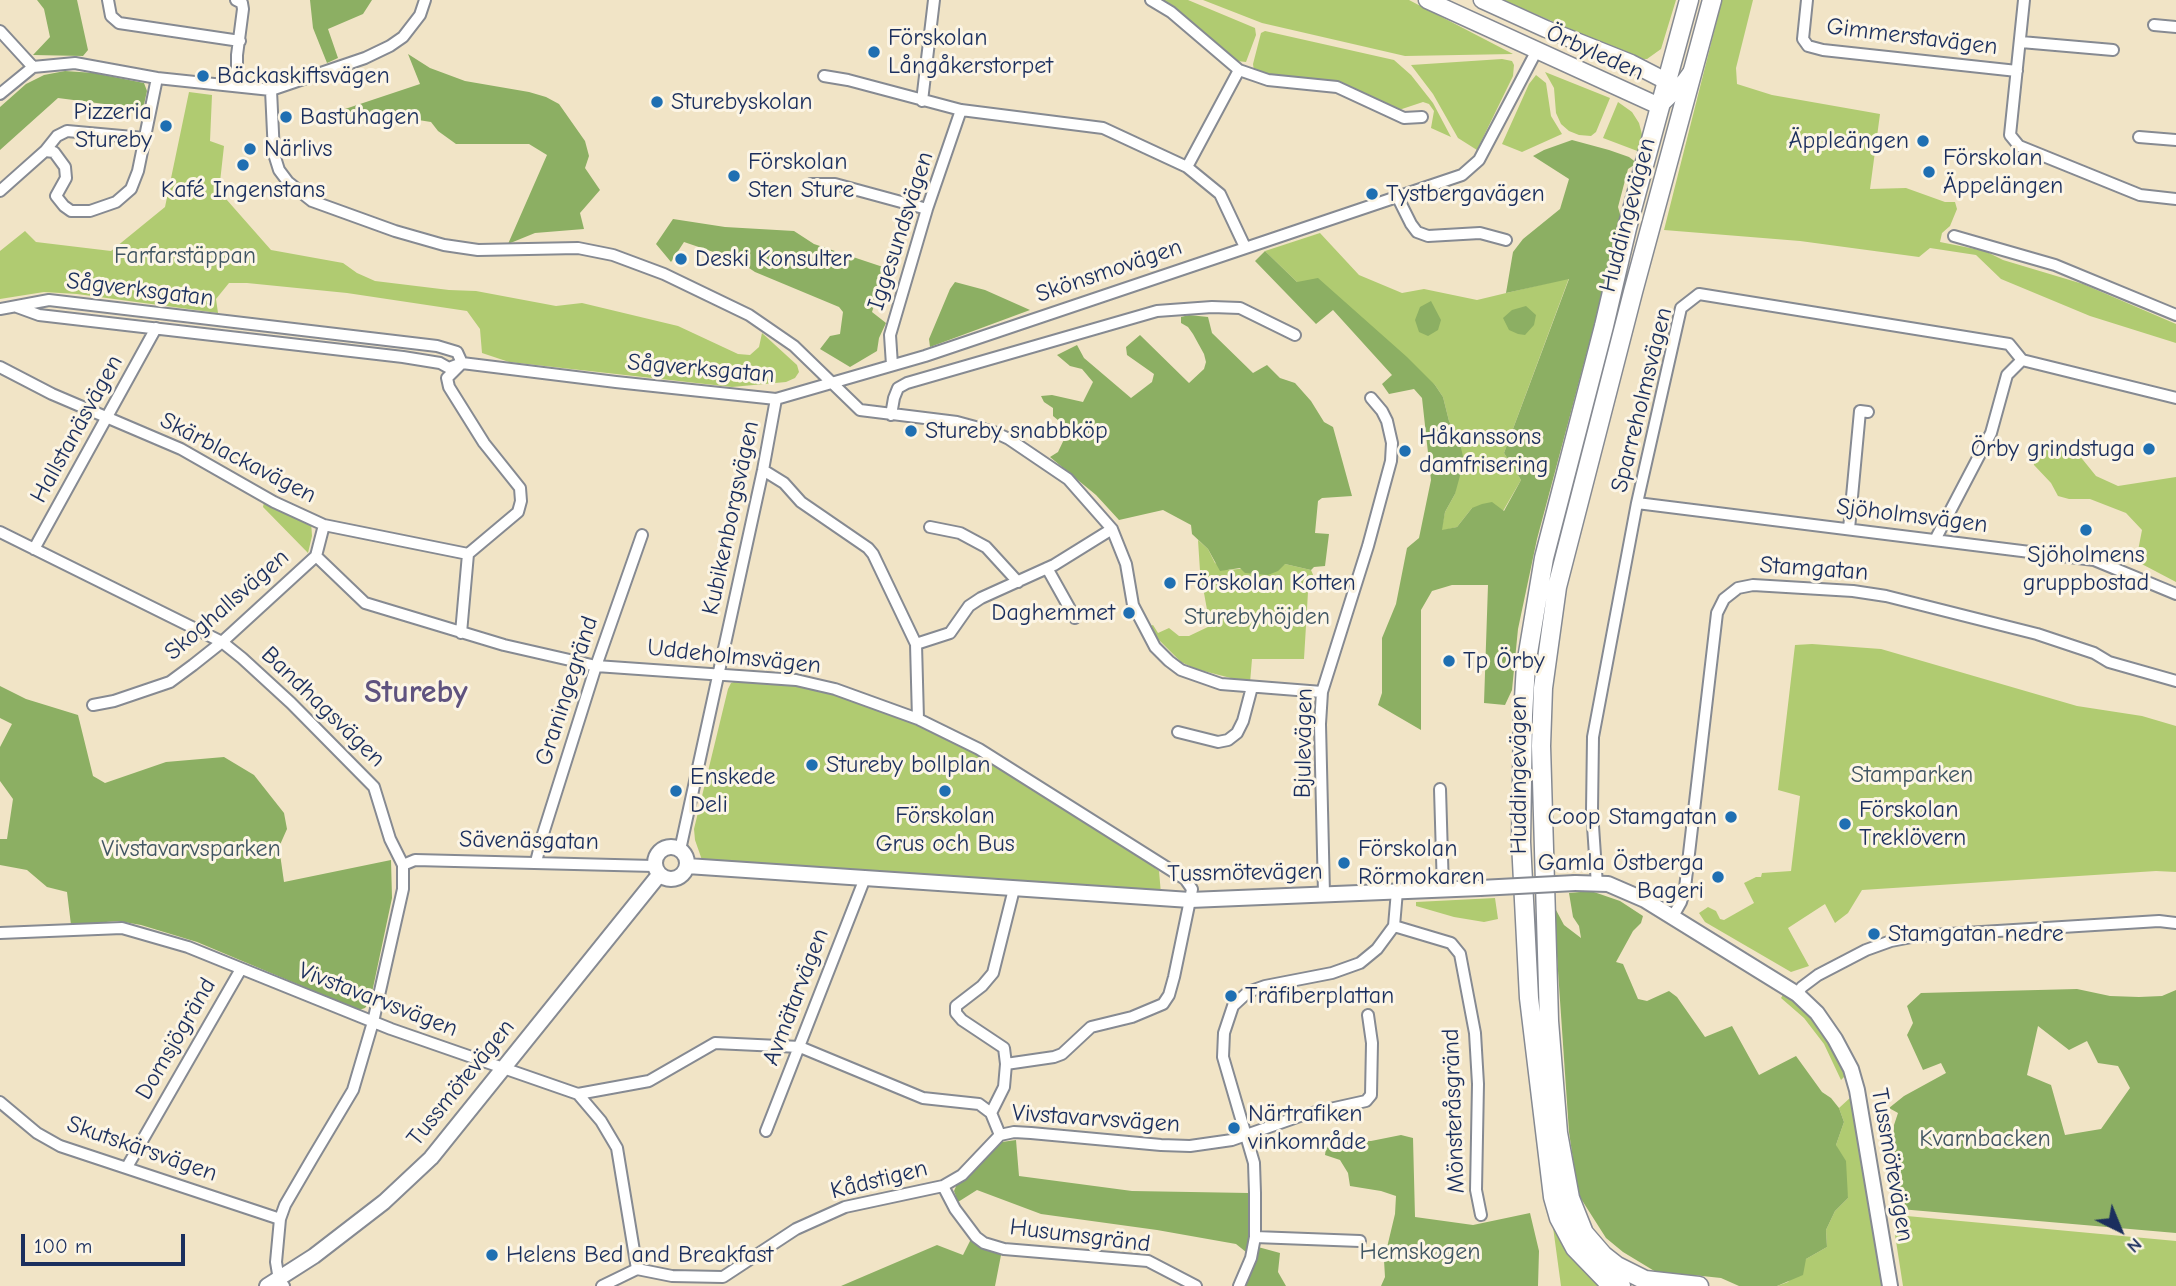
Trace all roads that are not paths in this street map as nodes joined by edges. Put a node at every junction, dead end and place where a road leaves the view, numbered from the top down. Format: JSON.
{"nodes":[{"id":1,"x":108,"y":0,"type":"edge"},
{"id":2,"x":236,"y":0,"type":"edge"},
{"id":3,"x":425,"y":0,"type":"edge"},
{"id":4,"x":934,"y":0,"type":"edge"},
{"id":5,"x":1151,"y":0,"type":"edge"},
{"id":6,"x":1427,"y":0,"type":"edge"},
{"id":7,"x":1482,"y":0,"type":"edge"},
{"id":8,"x":1689,"y":0,"type":"edge"},
{"id":9,"x":1712,"y":0,"type":"edge"},
{"id":10,"x":1807,"y":0,"type":"edge"},
{"id":11,"x":2024,"y":0,"type":"edge"},
{"id":12,"x":2154,"y":25,"type":"dead end"},
{"id":13,"x":2176,"y":27,"type":"edge"},
{"id":14,"x":1546,"y":30,"type":"junction"},
{"id":15,"x":0,"y":31,"type":"edge"},
{"id":16,"x":240,"y":41,"type":"junction"},
{"id":17,"x":2021,"y":42,"type":"junction"},
{"id":18,"x":2113,"y":50,"type":"dead end"},
{"id":19,"x":1536,"y":52,"type":"junction"},
{"id":20,"x":33,"y":67,"type":"junction"},
{"id":21,"x":1694,"y":68,"type":"junction"},
{"id":22,"x":1239,"y":70,"type":"junction"},
{"id":23,"x":2017,"y":71,"type":"junction"},
{"id":24,"x":824,"y":76,"type":"dead end"},
{"id":25,"x":157,"y":78,"type":"junction"},
{"id":26,"x":237,"y":85,"type":"junction"},
{"id":27,"x":1670,"y":86,"type":"junction"},
{"id":28,"x":271,"y":90,"type":"junction"},
{"id":29,"x":0,"y":94,"type":"edge"},
{"id":30,"x":922,"y":101,"type":"junction"},
{"id":31,"x":1659,"y":106,"type":"junction"},
{"id":32,"x":961,"y":110,"type":"junction"},
{"id":33,"x":1681,"y":113,"type":"junction"},
{"id":34,"x":1422,"y":117,"type":"dead end"},
{"id":35,"x":2139,"y":137,"type":"dead end"},
{"id":36,"x":145,"y":138,"type":"junction"},
{"id":37,"x":2176,"y":140,"type":"edge"},
{"id":38,"x":44,"y":151,"type":"junction"},
{"id":39,"x":1188,"y":167,"type":"junction"},
{"id":40,"x":811,"y":184,"type":"dead end"},
{"id":41,"x":0,"y":191,"type":"edge"},
{"id":42,"x":1397,"y":196,"type":"junction"},
{"id":43,"x":2176,"y":199,"type":"edge"},
{"id":44,"x":927,"y":209,"type":"junction"},
{"id":45,"x":1954,"y":236,"type":"dead end"},
{"id":46,"x":1506,"y":240,"type":"dead end"},
{"id":47,"x":1245,"y":247,"type":"junction"},
{"id":48,"x":15,"y":306,"type":"junction"},
{"id":49,"x":0,"y":309,"type":"edge"},
{"id":50,"x":2176,"y":315,"type":"edge"},
{"id":51,"x":156,"y":328,"type":"junction"},
{"id":52,"x":1294,"y":335,"type":"dead end"},
{"id":53,"x":2022,"y":360,"type":"junction"},
{"id":54,"x":462,"y":363,"type":"junction"},
{"id":55,"x":892,"y":365,"type":"junction"},
{"id":56,"x":0,"y":367,"type":"edge"},
{"id":57,"x":834,"y":383,"type":"junction"},
{"id":58,"x":1371,"y":398,"type":"dead end"},
{"id":59,"x":2176,"y":398,"type":"edge"},
{"id":60,"x":776,"y":399,"type":"junction"},
{"id":61,"x":1868,"y":412,"type":"dead end"},
{"id":62,"x":891,"y":415,"type":"junction"},
{"id":63,"x":107,"y":419,"type":"junction"},
{"id":64,"x":764,"y":470,"type":"junction"},
{"id":65,"x":1637,"y":503,"type":"junction"},
{"id":66,"x":324,"y":525,"type":"junction"},
{"id":67,"x":930,"y":527,"type":"dead end"},
{"id":68,"x":1112,"y":529,"type":"junction"},
{"id":69,"x":1849,"y":529,"type":"junction"},
{"id":70,"x":0,"y":533,"type":"edge"},
{"id":71,"x":642,"y":535,"type":"dead end"},
{"id":72,"x":1935,"y":540,"type":"junction"},
{"id":73,"x":34,"y":549,"type":"junction"},
{"id":74,"x":468,"y":554,"type":"junction"},
{"id":75,"x":316,"y":556,"type":"junction"},
{"id":76,"x":1047,"y":568,"type":"junction"},
{"id":77,"x":1017,"y":582,"type":"junction"},
{"id":78,"x":2176,"y":594,"type":"edge"},
{"id":79,"x":1075,"y":618,"type":"dead end"},
{"id":80,"x":461,"y":633,"type":"junction"},
{"id":81,"x":222,"y":642,"type":"junction"},
{"id":82,"x":916,"y":644,"type":"junction"},
{"id":83,"x":596,"y":666,"type":"junction"},
{"id":84,"x":720,"y":674,"type":"junction"},
{"id":85,"x":2176,"y":681,"type":"edge"},
{"id":86,"x":1252,"y":687,"type":"junction"},
{"id":87,"x":1322,"y":692,"type":"junction"},
{"id":88,"x":93,"y":705,"type":"dead end"},
{"id":89,"x":918,"y":719,"type":"junction"},
{"id":90,"x":1178,"y":732,"type":"dead end"},
{"id":91,"x":1440,"y":789,"type":"dead end"},
{"id":92,"x":680,"y":850,"type":"junction"},
{"id":93,"x":536,"y":862,"type":"junction"},
{"id":94,"x":403,"y":865,"type":"junction"},
{"id":95,"x":687,"y":866,"type":"junction"},
{"id":96,"x":657,"y":871,"type":"junction"},
{"id":97,"x":865,"y":878,"type":"junction"},
{"id":98,"x":1597,"y":884,"type":"junction"},
{"id":99,"x":1014,"y":889,"type":"junction"},
{"id":100,"x":1443,"y":890,"type":"junction"},
{"id":101,"x":1397,"y":891,"type":"junction"},
{"id":102,"x":1324,"y":894,"type":"junction"},
{"id":103,"x":1190,"y":900,"type":"junction"},
{"id":104,"x":1672,"y":918,"type":"junction"},
{"id":105,"x":2176,"y":923,"type":"edge"},
{"id":106,"x":1394,"y":926,"type":"junction"},
{"id":107,"x":0,"y":933,"type":"edge"},
{"id":108,"x":241,"y":969,"type":"junction"},
{"id":109,"x":1797,"y":994,"type":"junction"},
{"id":110,"x":1368,"y":1015,"type":"dead end"},
{"id":111,"x":373,"y":1022,"type":"junction"},
{"id":112,"x":800,"y":1047,"type":"junction"},
{"id":113,"x":1006,"y":1064,"type":"junction"},
{"id":114,"x":503,"y":1068,"type":"junction"},
{"id":115,"x":578,"y":1094,"type":"junction"},
{"id":116,"x":0,"y":1102,"type":"edge"},
{"id":117,"x":991,"y":1113,"type":"junction"},
{"id":118,"x":766,"y":1131,"type":"dead end"},
{"id":119,"x":1000,"y":1135,"type":"junction"},
{"id":120,"x":1246,"y":1136,"type":"junction"},
{"id":121,"x":127,"y":1167,"type":"junction"},
{"id":122,"x":943,"y":1186,"type":"junction"},
{"id":123,"x":1481,"y":1215,"type":"dead end"},
{"id":124,"x":280,"y":1219,"type":"junction"},
{"id":125,"x":1255,"y":1237,"type":"junction"},
{"id":126,"x":1360,"y":1241,"type":"dead end"},
{"id":127,"x":637,"y":1269,"type":"junction"},
{"id":128,"x":725,"y":1282,"type":"edge"},
{"id":129,"x":276,"y":1284,"type":"edge"},
{"id":130,"x":602,"y":1286,"type":"edge"},
{"id":131,"x":1196,"y":1286,"type":"edge"},
{"id":132,"x":1239,"y":1286,"type":"edge"},
{"id":133,"x":1621,"y":1286,"type":"edge"},
{"id":134,"x":1699,"y":1286,"type":"edge"},
{"id":135,"x":1890,"y":1286,"type":"edge"}],
"edges":[{"from":1,"to":16,"type":"street"},
{"from":2,"to":16,"type":"street"},
{"from":3,"to":28,"type":"street"},
{"from":4,"to":30,"type":"street"},
{"from":5,"to":22,"type":"street"},
{"from":6,"to":19,"type":"main road","name":"Örbyleden"},
{"from":7,"to":14,"type":"main road","name":"Örbyleden"},
{"from":8,"to":27,"type":"main road","name":"Huddingevägen"},
{"from":9,"to":21,"type":"main road","name":"Huddingevägen"},
{"from":10,"to":23,"type":"street","name":"Gimmerstavägen"},
{"from":11,"to":17,"type":"street"},
{"from":12,"to":13,"type":"street"},
{"from":14,"to":19,"type":"main road"},
{"from":14,"to":27,"type":"main road","name":"Örbyleden"},
{"from":15,"to":20,"type":"street"},
{"from":16,"to":26,"type":"street"},
{"from":17,"to":18,"type":"street"},
{"from":17,"to":23,"type":"street"},
{"from":19,"to":31,"type":"main road","name":"Örbyleden"},
{"from":19,"to":42,"type":"street","name":"Skönsmovägen"},
{"from":20,"to":25,"type":"street"},
{"from":20,"to":29,"type":"street"},
{"from":21,"to":27,"type":"main road","name":"Örbyleden"},
{"from":21,"to":33,"type":"main road","name":"Huddingevägen"},
{"from":22,"to":34,"type":"street"},
{"from":22,"to":39,"type":"street"},
{"from":23,"to":43,"type":"street"},
{"from":24,"to":30,"type":"street"},
{"from":25,"to":26,"type":"street"},
{"from":25,"to":36,"type":"street"},
{"from":26,"to":28,"type":"street"},
{"from":27,"to":31,"type":"main road","name":"Huddingevägen"},
{"from":27,"to":33,"type":"main road","name":"Huddingevägen"},
{"from":28,"to":57,"type":"street"},
{"from":30,"to":32,"type":"street"},
{"from":31,"to":133,"type":"main road","name":"Huddingevägen"},
{"from":32,"to":39,"type":"street"},
{"from":32,"to":44,"type":"street","name":"Iggesundsvägen"},
{"from":33,"to":134,"type":"main road","name":"Huddingevägen"},
{"from":35,"to":37,"type":"street"},
{"from":36,"to":38,"type":"street"},
{"from":36,"to":38,"type":"street"},
{"from":38,"to":41,"type":"street"},
{"from":39,"to":47,"type":"street"},
{"from":40,"to":44,"type":"street"},
{"from":42,"to":46,"type":"street"},
{"from":42,"to":47,"type":"street","name":"Skönsmovägen"},
{"from":44,"to":55,"type":"street","name":"Iggesundsvägen"},
{"from":45,"to":50,"type":"street"},
{"from":47,"to":55,"type":"street","name":"Skönsmovägen"},
{"from":48,"to":49,"type":"street","name":"Sågverksgatan"},
{"from":48,"to":51,"type":"street","name":"Sågverksgatan"},
{"from":48,"to":54,"type":"street","name":"Sågverksgatan"},
{"from":51,"to":54,"type":"street","name":"Sågverksgatan"},
{"from":51,"to":63,"type":"street","name":"Hallstanäsvägen"},
{"from":52,"to":62,"type":"street"},
{"from":53,"to":59,"type":"street","name":"Sparreholmsvägen"},
{"from":53,"to":65,"type":"street","name":"Sparreholmsvägen"},
{"from":53,"to":72,"type":"street"},
{"from":54,"to":60,"type":"street","name":"Sågverksgatan"},
{"from":54,"to":74,"type":"street"},
{"from":55,"to":57,"type":"street","name":"Skönsmovägen"},
{"from":56,"to":63,"type":"street","name":"Skärblackavägen"},
{"from":57,"to":60,"type":"street","name":"Sågverksgatan"},
{"from":57,"to":62,"type":"street"},
{"from":58,"to":87,"type":"street","name":"Bjulevägen"},
{"from":60,"to":64,"type":"street","name":"Kubikenborgsvägen"},
{"from":61,"to":69,"type":"street"},
{"from":62,"to":68,"type":"street"},
{"from":63,"to":66,"type":"street","name":"Skärblackavägen"},
{"from":63,"to":73,"type":"street","name":"Hallstanäsvägen"},
{"from":64,"to":82,"type":"street"},
{"from":64,"to":84,"type":"street","name":"Kubikenborgsvägen"},
{"from":65,"to":69,"type":"street","name":"Sjöholmsvägen"},
{"from":65,"to":98,"type":"street","name":"Sparreholmsvägen"},
{"from":66,"to":74,"type":"street","name":"Skärblackavägen"},
{"from":66,"to":75,"type":"street","name":"Skoghallsvägen"},
{"from":67,"to":77,"type":"street"},
{"from":68,"to":76,"type":"street"},
{"from":68,"to":86,"type":"street"},
{"from":69,"to":72,"type":"street","name":"Sjöholmsvägen"},
{"from":70,"to":73,"type":"street","name":"Bandhagsvägen"},
{"from":71,"to":83,"type":"street","name":"Graningegränd"},
{"from":72,"to":78,"type":"street","name":"Sjöholmsvägen"},
{"from":73,"to":81,"type":"street","name":"Bandhagsvägen"},
{"from":74,"to":80,"type":"street"},
{"from":75,"to":80,"type":"street","name":"Uddeholmsvägen"},
{"from":75,"to":81,"type":"street","name":"Skoghallsvägen"},
{"from":76,"to":77,"type":"street"},
{"from":76,"to":79,"type":"street"},
{"from":77,"to":82,"type":"street"},
{"from":80,"to":83,"type":"street","name":"Uddeholmsvägen"},
{"from":81,"to":88,"type":"street","name":"Skoghallsvägen"},
{"from":81,"to":94,"type":"street","name":"Bandhagsvägen"},
{"from":82,"to":89,"type":"street"},
{"from":83,"to":84,"type":"street","name":"Uddeholmsvägen"},
{"from":83,"to":93,"type":"street","name":"Graningegränd"},
{"from":84,"to":89,"type":"street","name":"Uddeholmsvägen"},
{"from":84,"to":92,"type":"street","name":"Kubikenborgsvägen"},
{"from":85,"to":104,"type":"street","name":"Stamgatan"},
{"from":86,"to":87,"type":"street"},
{"from":86,"to":90,"type":"street"},
{"from":87,"to":102,"type":"street","name":"Bjulevägen"},
{"from":89,"to":103,"type":"street","name":"Uddeholmsvägen"},
{"from":91,"to":100,"type":"street"},
{"from":92,"to":95,"type":"street"},
{"from":92,"to":96,"type":"street"},
{"from":93,"to":94,"type":"street","name":"Sävenäsgatan"},
{"from":93,"to":96,"type":"street","name":"Sävenäsgatan"},
{"from":94,"to":111,"type":"street","name":"Bandhagsvägen"},
{"from":95,"to":96,"type":"street"},
{"from":95,"to":97,"type":"street","name":"Tussmötevägen"},
{"from":96,"to":114,"type":"street","name":"Tussmötevägen"},
{"from":97,"to":99,"type":"street","name":"Tussmötevägen"},
{"from":97,"to":112,"type":"street","name":"Avmätarvägen"},
{"from":98,"to":100,"type":"street","name":"Tussmötevägen","bridge":true},
{"from":98,"to":104,"type":"street","name":"Tussmötevägen"},
{"from":99,"to":103,"type":"street","name":"Tussmötevägen"},
{"from":99,"to":113,"type":"street"},
{"from":100,"to":101,"type":"street","name":"Tussmötevägen"},
{"from":101,"to":102,"type":"street","name":"Tussmötevägen"},
{"from":101,"to":106,"type":"street"},
{"from":102,"to":103,"type":"street","name":"Tussmötevägen"},
{"from":103,"to":113,"type":"street"},
{"from":104,"to":109,"type":"street","name":"Tussmötevägen"},
{"from":105,"to":109,"type":"street"},
{"from":106,"to":120,"type":"street"},
{"from":106,"to":123,"type":"street","name":"Mönsteråsgränd"},
{"from":107,"to":108,"type":"street","name":"Vivstavarvsvägen"},
{"from":108,"to":111,"type":"street","name":"Vivstavarvsvägen"},
{"from":108,"to":121,"type":"street","name":"Domsjögränd"},
{"from":109,"to":135,"type":"street","name":"Tussmötevägen"},
{"from":110,"to":120,"type":"street","name":"Vivstavarvsvägen"},
{"from":111,"to":114,"type":"street","name":"Vivstavarvsvägen"},
{"from":111,"to":124,"type":"street","name":"Bandhagsvägen"},
{"from":112,"to":115,"type":"street","name":"Vivstavarvsvägen"},
{"from":112,"to":117,"type":"street","name":"Vivstavarvsvägen"},
{"from":112,"to":118,"type":"street","name":"Avmätarvägen"},
{"from":113,"to":117,"type":"street"},
{"from":114,"to":115,"type":"street","name":"Vivstavarvsvägen"},
{"from":114,"to":129,"type":"street","name":"Tussmötevägen"},
{"from":115,"to":127,"type":"street"},
{"from":116,"to":121,"type":"street","name":"Skutskärsvägen"},
{"from":117,"to":119,"type":"street","name":"Vivstavarvsvägen"},
{"from":119,"to":120,"type":"street","name":"Vivstavarvsvägen"},
{"from":119,"to":122,"type":"street","name":"Kådstigen"},
{"from":120,"to":125,"type":"street"},
{"from":121,"to":124,"type":"street","name":"Skutskärsvägen"},
{"from":122,"to":128,"type":"street","name":"Kådstigen"},
{"from":122,"to":131,"type":"street","name":"Husumsgränd"},
{"from":124,"to":129,"type":"street","name":"Bandhagsvägen"},
{"from":125,"to":126,"type":"street"},
{"from":125,"to":132,"type":"street"},
{"from":127,"to":128,"type":"street","name":"Kådstigen"},
{"from":127,"to":130,"type":"street"}]}
